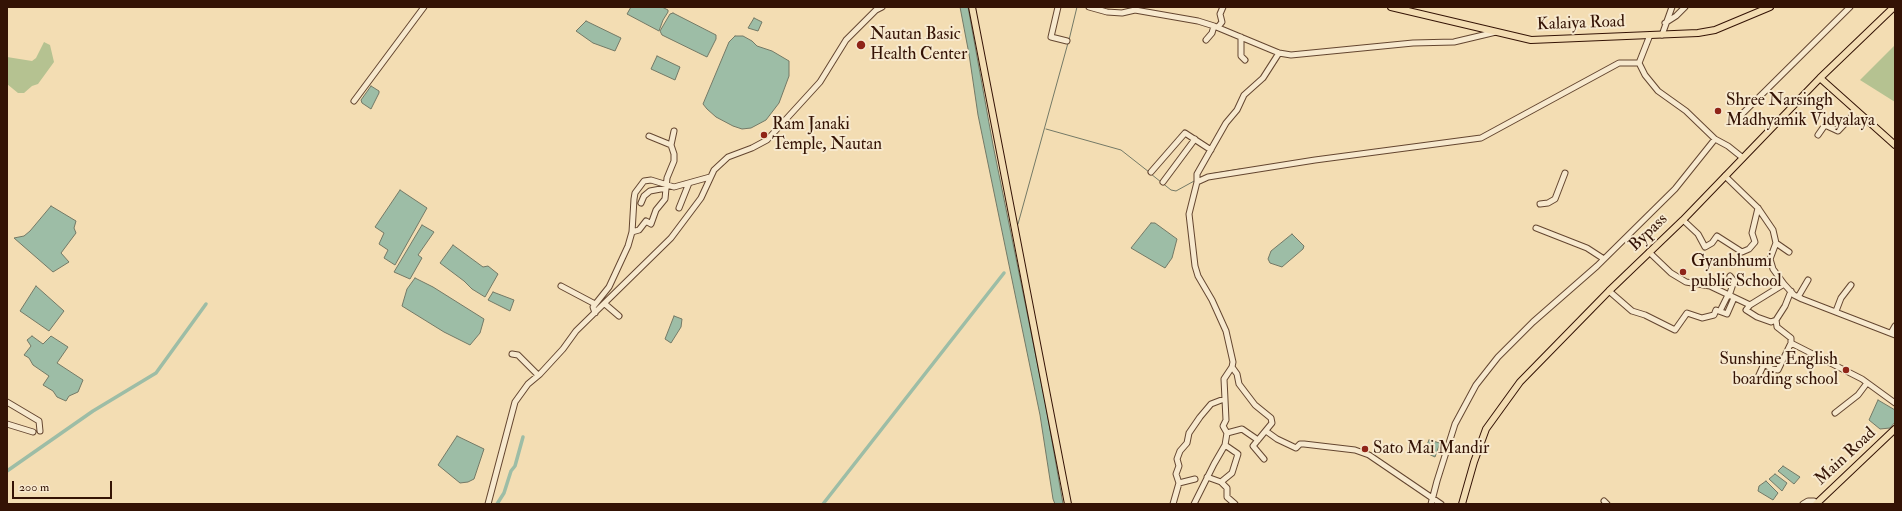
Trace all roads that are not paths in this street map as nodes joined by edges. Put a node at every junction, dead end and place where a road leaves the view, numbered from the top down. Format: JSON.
{"nodes":[{"id":1,"x":424,"y":7,"type":"edge"},
{"id":2,"x":882,"y":7,"type":"edge"},
{"id":3,"x":972,"y":7,"type":"edge"},
{"id":4,"x":1058,"y":7,"type":"edge"},
{"id":5,"x":1089,"y":7,"type":"edge"},
{"id":6,"x":1222,"y":7,"type":"edge"},
{"id":7,"x":1392,"y":7,"type":"edge"},
{"id":8,"x":1672,"y":7,"type":"edge"},
{"id":9,"x":1685,"y":7,"type":"edge"},
{"id":10,"x":1770,"y":7,"type":"edge"},
{"id":11,"x":1850,"y":7,"type":"edge"},
{"id":12,"x":1894,"y":7,"type":"edge"},
{"id":13,"x":1665,"y":24,"type":"junction"},
{"id":14,"x":1216,"y":26,"type":"junction"},
{"id":15,"x":1496,"y":32,"type":"junction"},
{"id":16,"x":1650,"y":35,"type":"junction"},
{"id":17,"x":1662,"y":35,"type":"junction"},
{"id":18,"x":1241,"y":37,"type":"junction"},
{"id":19,"x":1206,"y":40,"type":"dead end"},
{"id":20,"x":1067,"y":41,"type":"dead end"},
{"id":21,"x":1279,"y":53,"type":"junction"},
{"id":22,"x":1244,"y":60,"type":"dead end"},
{"id":23,"x":1639,"y":63,"type":"junction"},
{"id":24,"x":1820,"y":78,"type":"junction"},
{"id":25,"x":354,"y":101,"type":"dead end"},
{"id":26,"x":1856,"y":112,"type":"junction"},
{"id":27,"x":1738,"y":118,"type":"dead end"},
{"id":28,"x":674,"y":131,"type":"dead end"},
{"id":29,"x":1818,"y":135,"type":"dead end"},
{"id":30,"x":649,"y":136,"type":"dead end"},
{"id":31,"x":1195,"y":139,"type":"junction"},
{"id":32,"x":1715,"y":139,"type":"junction"},
{"id":33,"x":671,"y":145,"type":"junction"},
{"id":34,"x":1895,"y":145,"type":"edge"},
{"id":35,"x":1211,"y":150,"type":"junction"},
{"id":36,"x":1743,"y":158,"type":"junction"},
{"id":37,"x":1151,"y":172,"type":"dead end"},
{"id":38,"x":1565,"y":173,"type":"dead end"},
{"id":39,"x":1725,"y":176,"type":"junction"},
{"id":40,"x":710,"y":177,"type":"junction"},
{"id":41,"x":1197,"y":180,"type":"junction"},
{"id":42,"x":1163,"y":182,"type":"dead end"},
{"id":43,"x":689,"y":183,"type":"junction"},
{"id":44,"x":666,"y":186,"type":"junction"},
{"id":45,"x":641,"y":203,"type":"dead end"},
{"id":46,"x":1540,"y":204,"type":"dead end"},
{"id":47,"x":678,"y":208,"type":"dead end"},
{"id":48,"x":1758,"y":208,"type":"junction"},
{"id":49,"x":1683,"y":220,"type":"junction"},
{"id":50,"x":1536,"y":228,"type":"dead end"},
{"id":51,"x":632,"y":232,"type":"junction"},
{"id":52,"x":1776,"y":243,"type":"junction"},
{"id":53,"x":1649,"y":252,"type":"junction"},
{"id":54,"x":1789,"y":252,"type":"dead end"},
{"id":55,"x":1604,"y":259,"type":"junction"},
{"id":56,"x":1730,"y":276,"type":"dead end"},
{"id":57,"x":1808,"y":280,"type":"dead end"},
{"id":58,"x":1784,"y":284,"type":"junction"},
{"id":59,"x":1851,"y":285,"type":"dead end"},
{"id":60,"x":561,"y":286,"type":"dead end"},
{"id":61,"x":1609,"y":291,"type":"junction"},
{"id":62,"x":1791,"y":291,"type":"junction"},
{"id":63,"x":1730,"y":296,"type":"junction"},
{"id":64,"x":1798,"y":297,"type":"junction"},
{"id":65,"x":595,"y":304,"type":"junction"},
{"id":66,"x":605,"y":304,"type":"junction"},
{"id":67,"x":1750,"y":305,"type":"junction"},
{"id":68,"x":1720,"y":310,"type":"junction"},
{"id":69,"x":1836,"y":311,"type":"junction"},
{"id":70,"x":595,"y":313,"type":"junction"},
{"id":71,"x":619,"y":316,"type":"dead end"},
{"id":72,"x":1776,"y":320,"type":"junction"},
{"id":73,"x":1895,"y":326,"type":"edge"},
{"id":74,"x":1893,"y":334,"type":"edge"},
{"id":75,"x":1791,"y":343,"type":"junction"},
{"id":76,"x":512,"y":354,"type":"dead end"},
{"id":77,"x":1232,"y":367,"type":"junction"},
{"id":78,"x":1759,"y":375,"type":"dead end"},
{"id":79,"x":538,"y":376,"type":"junction"},
{"id":80,"x":1867,"y":384,"type":"junction"},
{"id":81,"x":1224,"y":398,"type":"junction"},
{"id":82,"x":7,"y":402,"type":"edge"},
{"id":83,"x":1895,"y":403,"type":"edge"},
{"id":84,"x":1835,"y":413,"type":"dead end"},
{"id":85,"x":7,"y":424,"type":"edge"},
{"id":86,"x":1895,"y":429,"type":"edge"},
{"id":87,"x":1266,"y":430,"type":"junction"},
{"id":88,"x":40,"y":431,"type":"dead end"},
{"id":89,"x":33,"y":432,"type":"dead end"},
{"id":90,"x":1227,"y":433,"type":"junction"},
{"id":91,"x":1258,"y":440,"type":"junction"},
{"id":92,"x":1225,"y":445,"type":"junction"},
{"id":93,"x":1264,"y":459,"type":"dead end"},
{"id":94,"x":1207,"y":478,"type":"junction"},
{"id":95,"x":1196,"y":479,"type":"dead end"},
{"id":96,"x":1221,"y":482,"type":"junction"},
{"id":97,"x":1179,"y":483,"type":"junction"},
{"id":98,"x":1432,"y":502,"type":"edge"},
{"id":99,"x":488,"y":504,"type":"edge"},
{"id":100,"x":1068,"y":504,"type":"edge"},
{"id":101,"x":1173,"y":504,"type":"edge"},
{"id":102,"x":1194,"y":504,"type":"edge"},
{"id":103,"x":1235,"y":504,"type":"edge"},
{"id":104,"x":1441,"y":504,"type":"edge"},
{"id":105,"x":1462,"y":504,"type":"edge"},
{"id":106,"x":1803,"y":504,"type":"edge"},
{"id":107,"x":1816,"y":504,"type":"edge"}],
"edges":[{"from":1,"to":25,"type":"street"},
{"from":2,"to":40,"type":"street"},
{"from":3,"to":100,"type":"main road"},
{"from":4,"to":20,"type":"street"},
{"from":5,"to":14,"type":"street"},
{"from":6,"to":14,"type":"street"},
{"from":7,"to":15,"type":"main road","name":"Kalaiya Road"},
{"from":8,"to":13,"type":"street"},
{"from":9,"to":13,"type":"street"},
{"from":10,"to":17,"type":"main road","name":"Kalaiya Road"},
{"from":11,"to":27,"type":"street"},
{"from":12,"to":24,"type":"main road","name":"Bypass"},
{"from":13,"to":17,"type":"street"},
{"from":14,"to":18,"type":"street"},
{"from":14,"to":19,"type":"street"},
{"from":15,"to":16,"type":"main road","name":"Kalaiya Road"},
{"from":15,"to":21,"type":"street"},
{"from":16,"to":17,"type":"main road","name":"Kalaiya Road"},
{"from":16,"to":23,"type":"street"},
{"from":18,"to":21,"type":"street"},
{"from":18,"to":22,"type":"street"},
{"from":21,"to":35,"type":"street"},
{"from":23,"to":32,"type":"street"},
{"from":23,"to":41,"type":"street"},
{"from":24,"to":26,"type":"main road"},
{"from":24,"to":36,"type":"main road","name":"Bypass"},
{"from":26,"to":29,"type":"street"},
{"from":26,"to":34,"type":"main road"},
{"from":28,"to":33,"type":"street"},
{"from":30,"to":33,"type":"street"},
{"from":31,"to":35,"type":"street"},
{"from":31,"to":37,"type":"street"},
{"from":31,"to":42,"type":"street"},
{"from":32,"to":36,"type":"street"},
{"from":32,"to":55,"type":"street"},
{"from":33,"to":44,"type":"street"},
{"from":35,"to":41,"type":"street"},
{"from":36,"to":39,"type":"main road","name":"Bypass"},
{"from":38,"to":46,"type":"street"},
{"from":39,"to":48,"type":"street"},
{"from":39,"to":49,"type":"main road","name":"Bypass"},
{"from":40,"to":43,"type":"street"},
{"from":40,"to":66,"type":"street"},
{"from":41,"to":77,"type":"street"},
{"from":43,"to":44,"type":"street"},
{"from":43,"to":47,"type":"street"},
{"from":44,"to":45,"type":"street"},
{"from":44,"to":51,"type":"street"},
{"from":44,"to":51,"type":"street"},
{"from":48,"to":49,"type":"street"},
{"from":48,"to":52,"type":"street"},
{"from":49,"to":53,"type":"main road","name":"Bypass"},
{"from":50,"to":55,"type":"street"},
{"from":51,"to":65,"type":"street"},
{"from":52,"to":54,"type":"street"},
{"from":52,"to":58,"type":"street"},
{"from":53,"to":61,"type":"main road","name":"Bypass"},
{"from":53,"to":63,"type":"street"},
{"from":55,"to":98,"type":"street"},
{"from":56,"to":63,"type":"street"},
{"from":57,"to":64,"type":"street"},
{"from":58,"to":62,"type":"street"},
{"from":58,"to":67,"type":"street"},
{"from":59,"to":69,"type":"street"},
{"from":60,"to":65,"type":"street"},
{"from":61,"to":68,"type":"street"},
{"from":61,"to":105,"type":"main road","name":"Bypass"},
{"from":62,"to":64,"type":"street"},
{"from":62,"to":72,"type":"street"},
{"from":63,"to":67,"type":"street"},
{"from":63,"to":68,"type":"street"},
{"from":63,"to":68,"type":"street"},
{"from":64,"to":69,"type":"street"},
{"from":65,"to":70,"type":"street"},
{"from":66,"to":70,"type":"street"},
{"from":66,"to":71,"type":"street"},
{"from":67,"to":72,"type":"street"},
{"from":69,"to":74,"type":"street"},
{"from":70,"to":79,"type":"street"},
{"from":72,"to":75,"type":"street"},
{"from":73,"to":74,"type":"street"},
{"from":75,"to":78,"type":"street"},
{"from":75,"to":80,"type":"street"},
{"from":76,"to":79,"type":"street"},
{"from":77,"to":81,"type":"street"},
{"from":77,"to":87,"type":"street"},
{"from":79,"to":99,"type":"street"},
{"from":80,"to":83,"type":"street"},
{"from":80,"to":84,"type":"street"},
{"from":81,"to":90,"type":"street"},
{"from":81,"to":97,"type":"street"},
{"from":82,"to":88,"type":"street"},
{"from":85,"to":89,"type":"street"},
{"from":86,"to":107,"type":"main road","name":"Main Road"},
{"from":87,"to":91,"type":"street"},
{"from":87,"to":98,"type":"street"},
{"from":90,"to":91,"type":"street"},
{"from":90,"to":92,"type":"street"},
{"from":91,"to":93,"type":"street"},
{"from":92,"to":94,"type":"street"},
{"from":92,"to":96,"type":"street"},
{"from":94,"to":96,"type":"street"},
{"from":94,"to":102,"type":"street"},
{"from":95,"to":97,"type":"street"},
{"from":96,"to":103,"type":"street"},
{"from":97,"to":101,"type":"street"},
{"from":98,"to":104,"type":"street"},
{"from":106,"to":107,"type":"street"}]}
